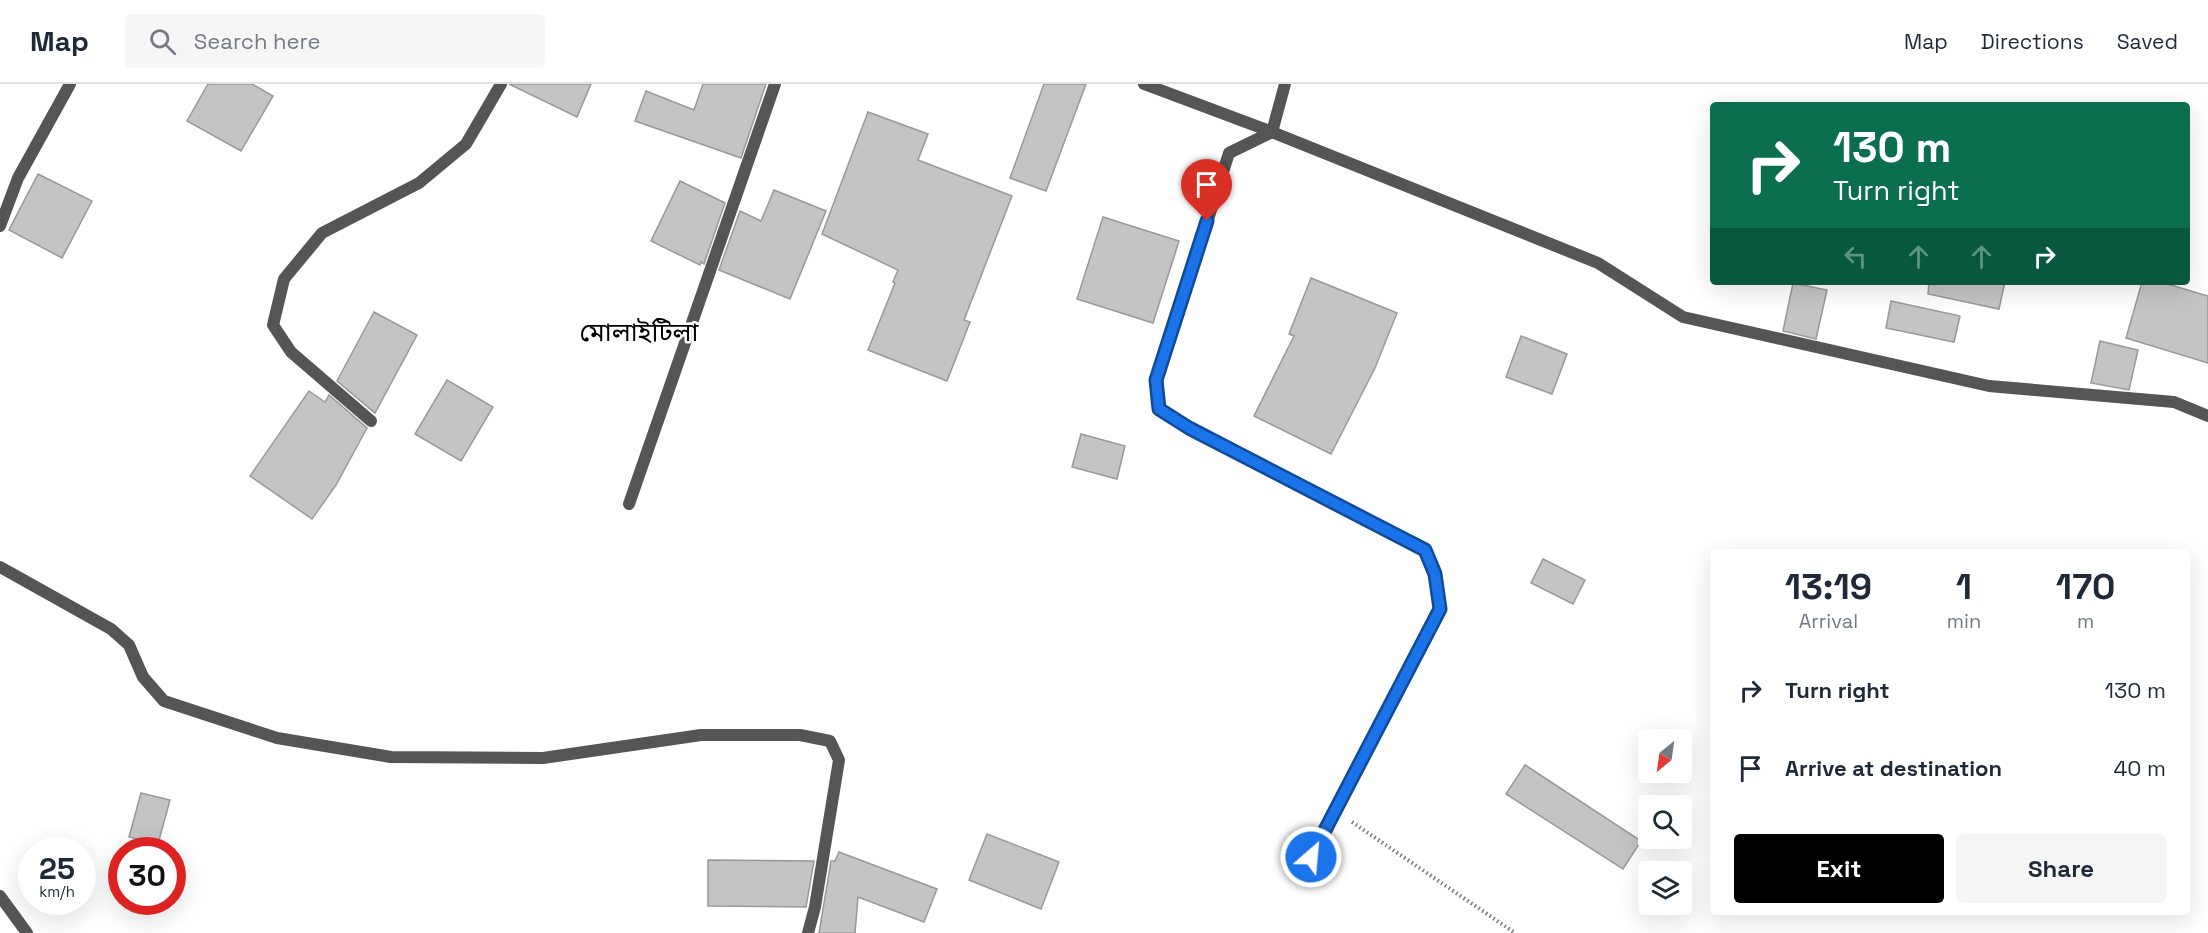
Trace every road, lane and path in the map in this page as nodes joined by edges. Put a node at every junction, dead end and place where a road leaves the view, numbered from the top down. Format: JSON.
{"nodes":[{"id":1,"x":70,"y":84,"type":"edge"},
{"id":2,"x":501,"y":84,"type":"edge"},
{"id":3,"x":775,"y":84,"type":"edge"},
{"id":4,"x":1144,"y":84,"type":"edge"},
{"id":5,"x":1286,"y":84,"type":"edge"},
{"id":6,"x":1272,"y":132,"type":"junction"},
{"id":7,"x":0,"y":226,"type":"edge"},
{"id":8,"x":2208,"y":416,"type":"edge"},
{"id":9,"x":371,"y":421,"type":"dead end"},
{"id":10,"x":629,"y":504,"type":"dead end"},
{"id":11,"x":0,"y":567,"type":"edge"},
{"id":12,"x":1335,"y":810,"type":"junction"},
{"id":13,"x":1311,"y":857,"type":"dead end"},
{"id":14,"x":0,"y":896,"type":"edge"},
{"id":15,"x":27,"y":933,"type":"edge"},
{"id":16,"x":808,"y":933,"type":"edge"},
{"id":17,"x":1515,"y":933,"type":"edge"}],
"edges":[{"from":1,"to":7,"type":"street"},
{"from":2,"to":9,"type":"street"},
{"from":3,"to":10,"type":"street"},
{"from":4,"to":6,"type":"street"},
{"from":5,"to":6,"type":"street"},
{"from":6,"to":8,"type":"street"},
{"from":6,"to":12,"type":"street"},
{"from":11,"to":16,"type":"street"},
{"from":12,"to":13,"type":"street"},
{"from":12,"to":17,"type":"path"},
{"from":14,"to":15,"type":"street"}]}
